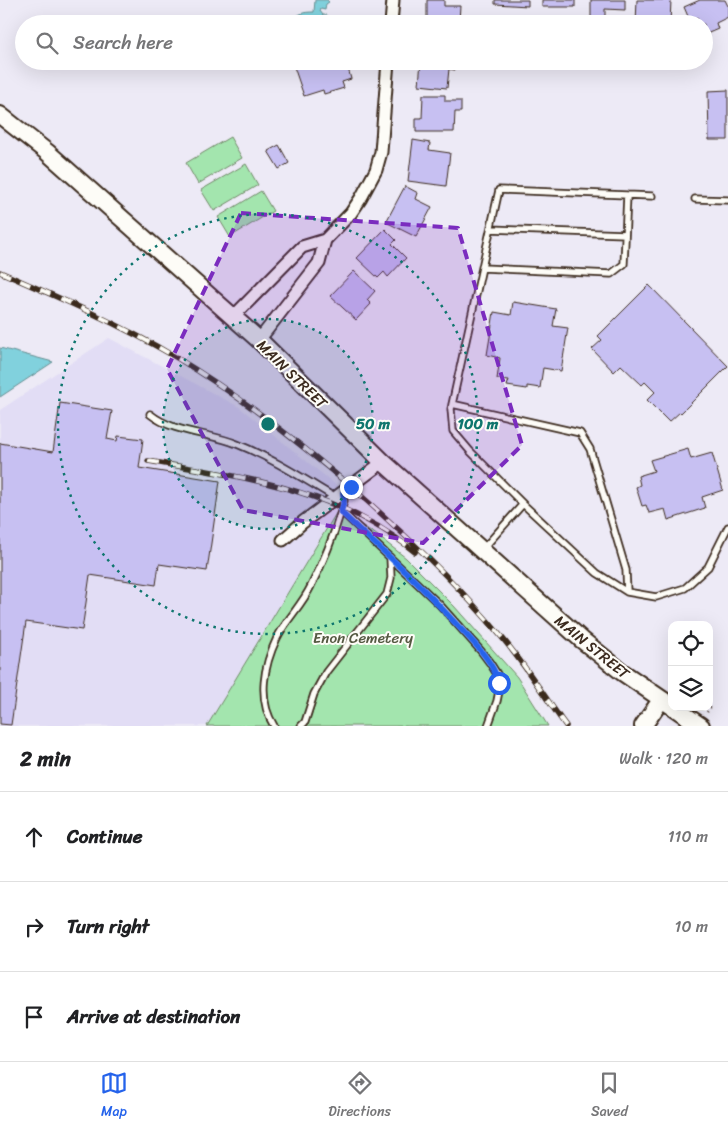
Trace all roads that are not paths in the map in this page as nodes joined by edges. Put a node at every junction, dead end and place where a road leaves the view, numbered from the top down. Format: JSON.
{"nodes":[{"id":1,"x":393,"y":0,"type":"edge"},
{"id":2,"x":392,"y":15,"type":"edge"},
{"id":3,"x":387,"y":70,"type":"edge"},
{"id":4,"x":0,"y":115,"type":"edge"},
{"id":5,"x":627,"y":195,"type":"junction"},
{"id":6,"x":652,"y":196,"type":"dead end"},
{"id":7,"x":694,"y":199,"type":"dead end"},
{"id":8,"x":728,"y":200,"type":"edge"},
{"id":9,"x":491,"y":229,"type":"junction"},
{"id":10,"x":625,"y":234,"type":"junction"},
{"id":11,"x":325,"y":240,"type":"junction"},
{"id":12,"x":482,"y":268,"type":"junction"},
{"id":13,"x":233,"y":318,"type":"junction"},
{"id":14,"x":259,"y":340,"type":"junction"},
{"id":15,"x":452,"y":404,"type":"junction"},
{"id":16,"x":150,"y":414,"type":"dead end"},
{"id":17,"x":383,"y":462,"type":"junction"},
{"id":18,"x":339,"y":496,"type":"junction"},
{"id":19,"x":523,"y":504,"type":"junction"},
{"id":20,"x":341,"y":512,"type":"junction"},
{"id":21,"x":728,"y":527,"type":"edge"},
{"id":22,"x":283,"y":540,"type":"dead end"},
{"id":23,"x":482,"y":550,"type":"junction"},
{"id":24,"x":390,"y":557,"type":"junction"},
{"id":25,"x":627,"y":592,"type":"junction"},
{"id":26,"x":662,"y":700,"type":"junction"},
{"id":27,"x":680,"y":721,"type":"edge"},
{"id":28,"x":274,"y":726,"type":"edge"},
{"id":29,"x":302,"y":726,"type":"edge"},
{"id":30,"x":488,"y":726,"type":"edge"},
{"id":31,"x":643,"y":726,"type":"edge"},
{"id":32,"x":701,"y":726,"type":"edge"}],
"edges":[{"from":1,"to":2,"type":"street"},
{"from":3,"to":11,"type":"street"},
{"from":4,"to":13,"type":"main road","name":"MAIN STREET"},
{"from":5,"to":6,"type":"lane"},
{"from":5,"to":9,"type":"lane"},
{"from":5,"to":10,"type":"lane"},
{"from":7,"to":8,"type":"lane"},
{"from":9,"to":10,"type":"lane"},
{"from":9,"to":12,"type":"lane"},
{"from":10,"to":12,"type":"lane"},
{"from":11,"to":13,"type":"street"},
{"from":11,"to":14,"type":"street"},
{"from":12,"to":15,"type":"lane"},
{"from":13,"to":14,"type":"main road","name":"MAIN STREET"},
{"from":14,"to":17,"type":"main road","name":"MAIN STREET"},
{"from":15,"to":19,"type":"lane"},
{"from":15,"to":25,"type":"lane"},
{"from":16,"to":18,"type":"lane"},
{"from":17,"to":18,"type":"street"},
{"from":17,"to":23,"type":"main road","name":"MAIN STREET"},
{"from":18,"to":20,"type":"lane"},
{"from":18,"to":22,"type":"street"},
{"from":19,"to":23,"type":"lane"},
{"from":19,"to":25,"type":"lane"},
{"from":20,"to":24,"type":"lane"},
{"from":20,"to":28,"type":"lane"},
{"from":21,"to":25,"type":"lane"},
{"from":23,"to":26,"type":"main road","name":"MAIN STREET"},
{"from":24,"to":29,"type":"lane"},
{"from":24,"to":30,"type":"lane"},
{"from":26,"to":27,"type":"main road","name":"MAIN STREET"},
{"from":26,"to":31,"type":"main road"},
{"from":27,"to":32,"type":"main road","name":"MAIN STREET"}]}
